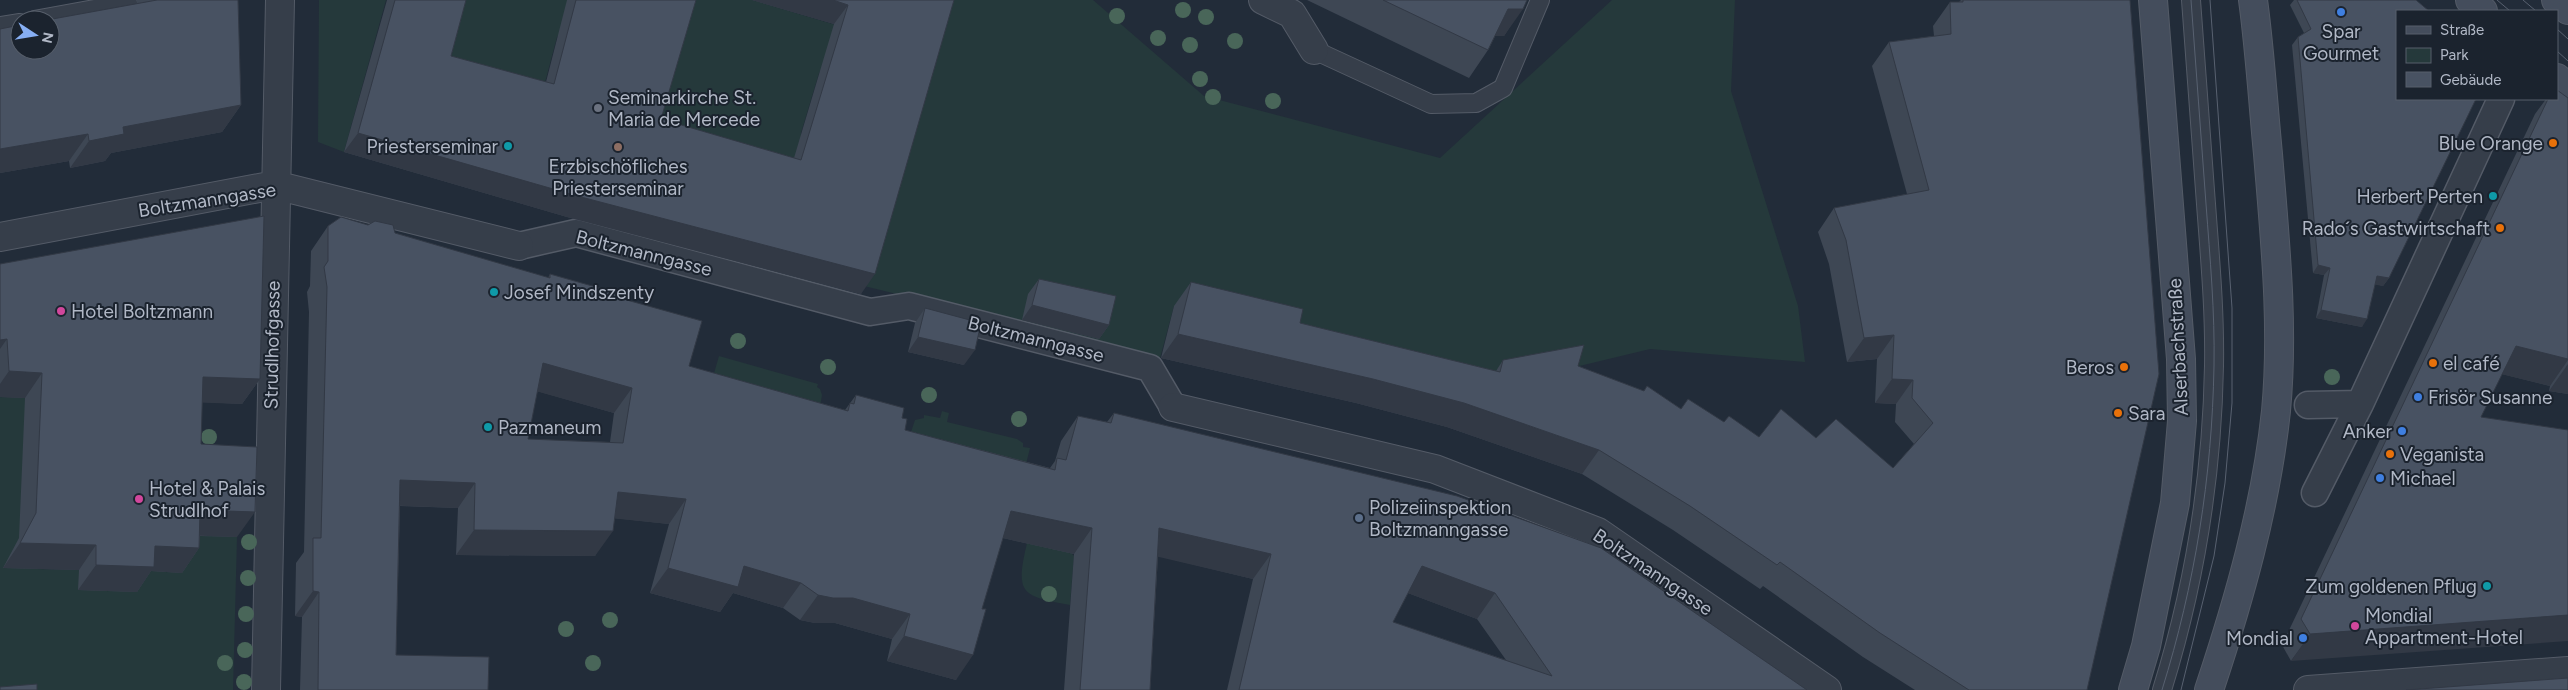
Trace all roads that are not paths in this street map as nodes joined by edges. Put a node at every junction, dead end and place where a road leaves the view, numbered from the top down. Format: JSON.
{"nodes":[{"id":1,"x":280,"y":0,"type":"edge"},
{"id":2,"x":1263,"y":0,"type":"edge"},
{"id":3,"x":1540,"y":0,"type":"edge"},
{"id":4,"x":2154,"y":0,"type":"edge"},
{"id":5,"x":2191,"y":0,"type":"edge"},
{"id":6,"x":2470,"y":0,"type":"edge"},
{"id":7,"x":2556,"y":0,"type":"edge"},
{"id":8,"x":128,"y":3,"type":"edge"},
{"id":9,"x":2255,"y":4,"type":"edge"},
{"id":10,"x":2482,"y":10,"type":"edge"},
{"id":11,"x":2568,"y":10,"type":"edge"},
{"id":12,"x":60,"y":15,"type":"edge"},
{"id":13,"x":1314,"y":50,"type":"joint"},
{"id":14,"x":2558,"y":79,"type":"edge"},
{"id":15,"x":2568,"y":88,"type":"edge"},
{"id":16,"x":2501,"y":100,"type":"edge"},
{"id":17,"x":275,"y":185,"type":"junction"},
{"id":18,"x":0,"y":237,"type":"edge"},
{"id":19,"x":519,"y":246,"type":"joint"},
{"id":20,"x":2360,"y":404,"type":"junction"},
{"id":21,"x":2308,"y":405,"type":"dead end"},
{"id":22,"x":1172,"y":407,"type":"joint"},
{"id":23,"x":2315,"y":493,"type":"dead end"},
{"id":24,"x":2568,"y":671,"type":"edge"},
{"id":25,"x":266,"y":690,"type":"edge"},
{"id":26,"x":1827,"y":690,"type":"edge"},
{"id":27,"x":2133,"y":690,"type":"edge"},
{"id":28,"x":2162,"y":690,"type":"edge"},
{"id":29,"x":2209,"y":690,"type":"edge"},
{"id":30,"x":2308,"y":690,"type":"edge"}],
"edges":[{"from":1,"to":17,"type":"street","name":"Strudlhofgasse"},
{"from":2,"to":13,"type":"street"},
{"from":3,"to":13,"type":"lane"},
{"from":4,"to":27,"type":"main road","name":"Alserbachstraße"},
{"from":5,"to":28,"type":"lane","name":"Alserbachstraße"},
{"from":6,"to":10,"type":"main road"},
{"from":7,"to":11,"type":"main road"},
{"from":8,"to":12,"type":"lane"},
{"from":9,"to":29,"type":"main road"},
{"from":14,"to":15,"type":"main road"},
{"from":16,"to":20,"type":"street"},
{"from":17,"to":18,"type":"street","name":"Boltzmanngasse"},
{"from":17,"to":19,"type":"street","name":"Boltzmanngasse"},
{"from":17,"to":25,"type":"street","name":"Strudlhofgasse"},
{"from":19,"to":22,"type":"street","name":"Boltzmanngasse"},
{"from":20,"to":21,"type":"street"},
{"from":20,"to":23,"type":"street"},
{"from":22,"to":26,"type":"street","name":"Boltzmanngasse"},
{"from":24,"to":30,"type":"street"}]}
